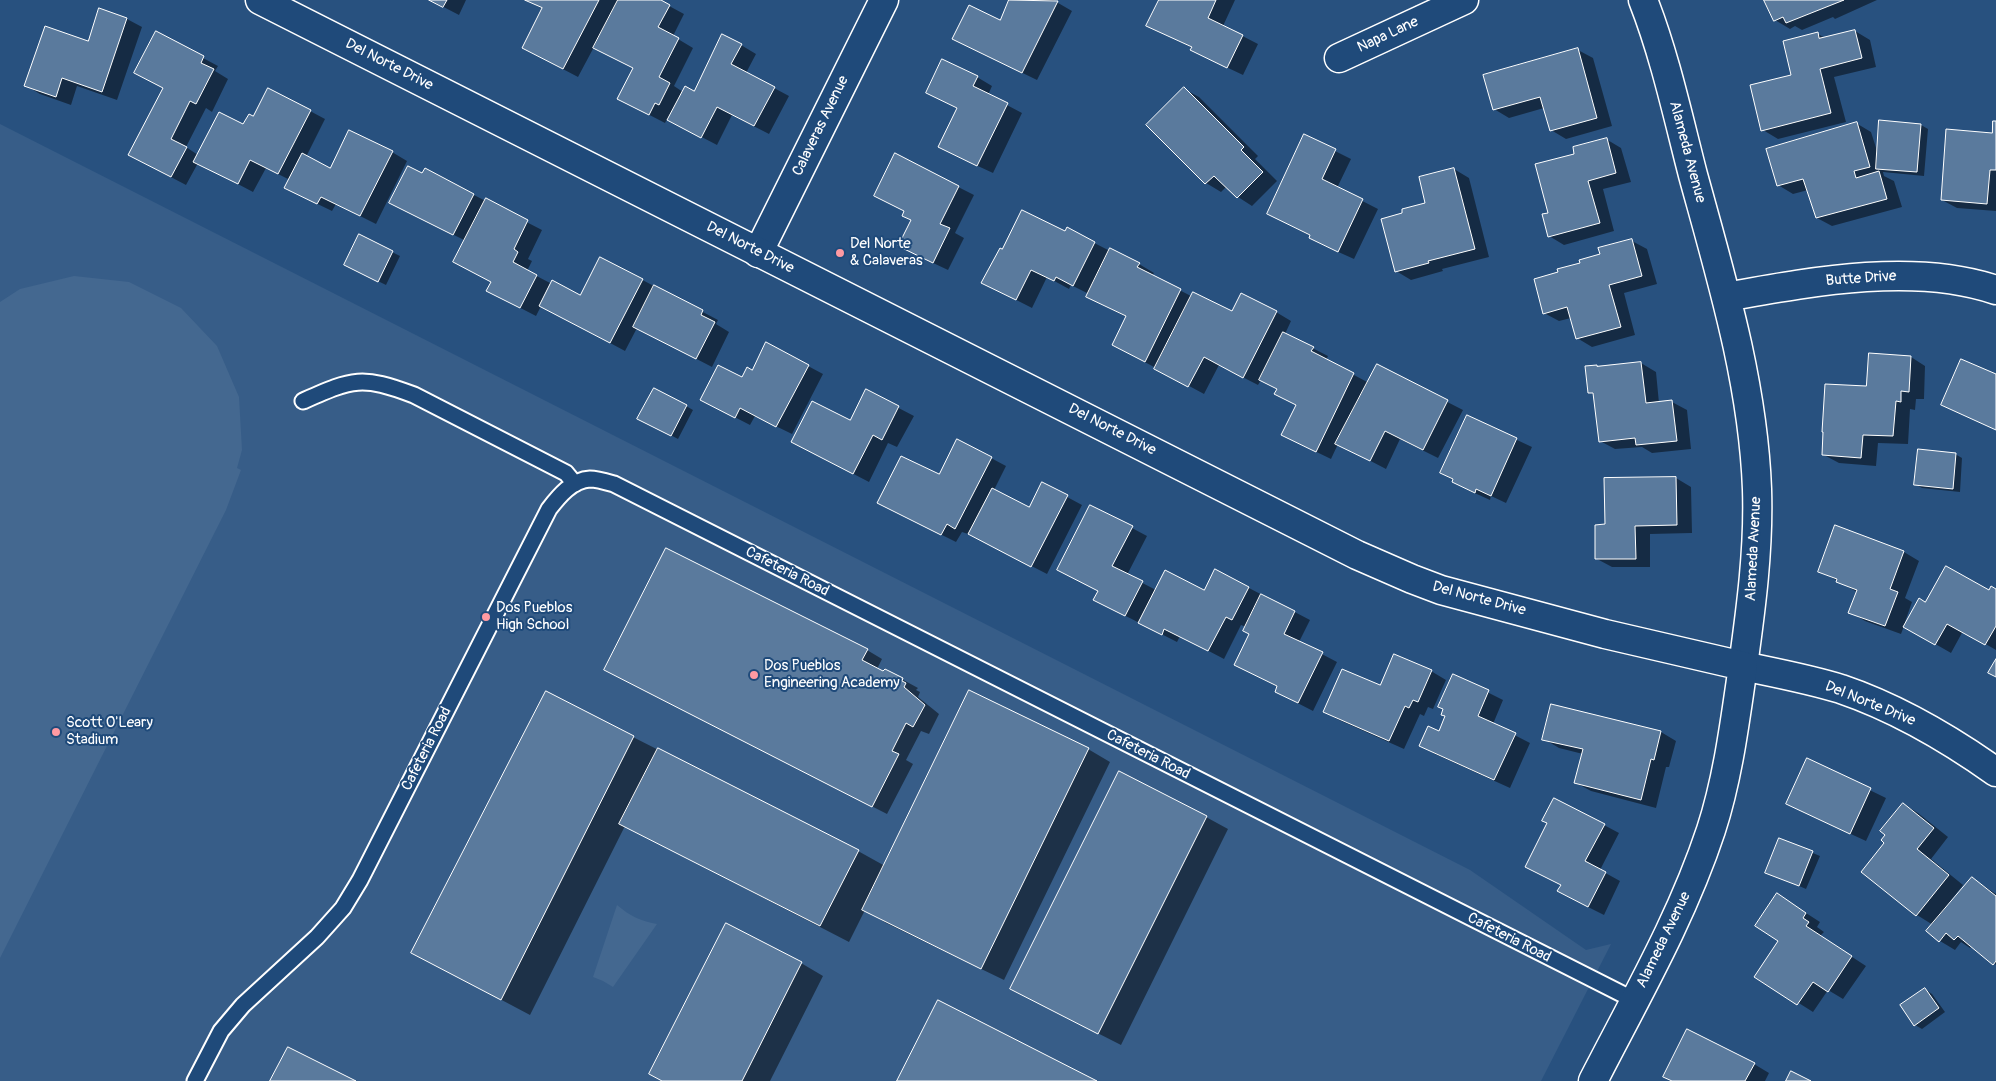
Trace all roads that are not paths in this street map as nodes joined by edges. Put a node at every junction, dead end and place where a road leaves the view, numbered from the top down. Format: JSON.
{"nodes":[{"id":1,"x":260,"y":0,"type":"edge"},
{"id":2,"x":884,"y":0,"type":"edge"},
{"id":3,"x":1464,"y":0,"type":"edge"},
{"id":4,"x":1643,"y":0,"type":"edge"},
{"id":5,"x":1339,"y":58,"type":"dead end"},
{"id":6,"x":758,"y":252,"type":"junction"},
{"id":7,"x":1996,"y":290,"type":"edge"},
{"id":8,"x":1726,"y":296,"type":"junction"},
{"id":9,"x":303,"y":401,"type":"dead end"},
{"id":10,"x":575,"y":484,"type":"junction"},
{"id":11,"x":1743,"y":666,"type":"junction"},
{"id":12,"x":1996,"y":772,"type":"edge"},
{"id":13,"x":1634,"y":1000,"type":"junction"},
{"id":14,"x":195,"y":1081,"type":"edge"},
{"id":15,"x":1593,"y":1081,"type":"edge"}],
"edges":[{"from":1,"to":6,"type":"street","name":"Del Norte Drive"},
{"from":2,"to":6,"type":"street","name":"Calaveras Avenue"},
{"from":3,"to":5,"type":"street","name":"Napa Lane"},
{"from":4,"to":8,"type":"street","name":"Alameda Avenue"},
{"from":6,"to":11,"type":"street","name":"Del Norte Drive"},
{"from":7,"to":8,"type":"street","name":"Butte Drive"},
{"from":8,"to":11,"type":"street","name":"Alameda Avenue"},
{"from":9,"to":10,"type":"lane"},
{"from":10,"to":13,"type":"lane","name":"Cafeteria Road"},
{"from":10,"to":14,"type":"lane","name":"Cafeteria Road"},
{"from":11,"to":12,"type":"street","name":"Del Norte Drive"},
{"from":11,"to":13,"type":"street","name":"Alameda Avenue"},
{"from":13,"to":15,"type":"street","name":"Alameda Avenue"}]}
